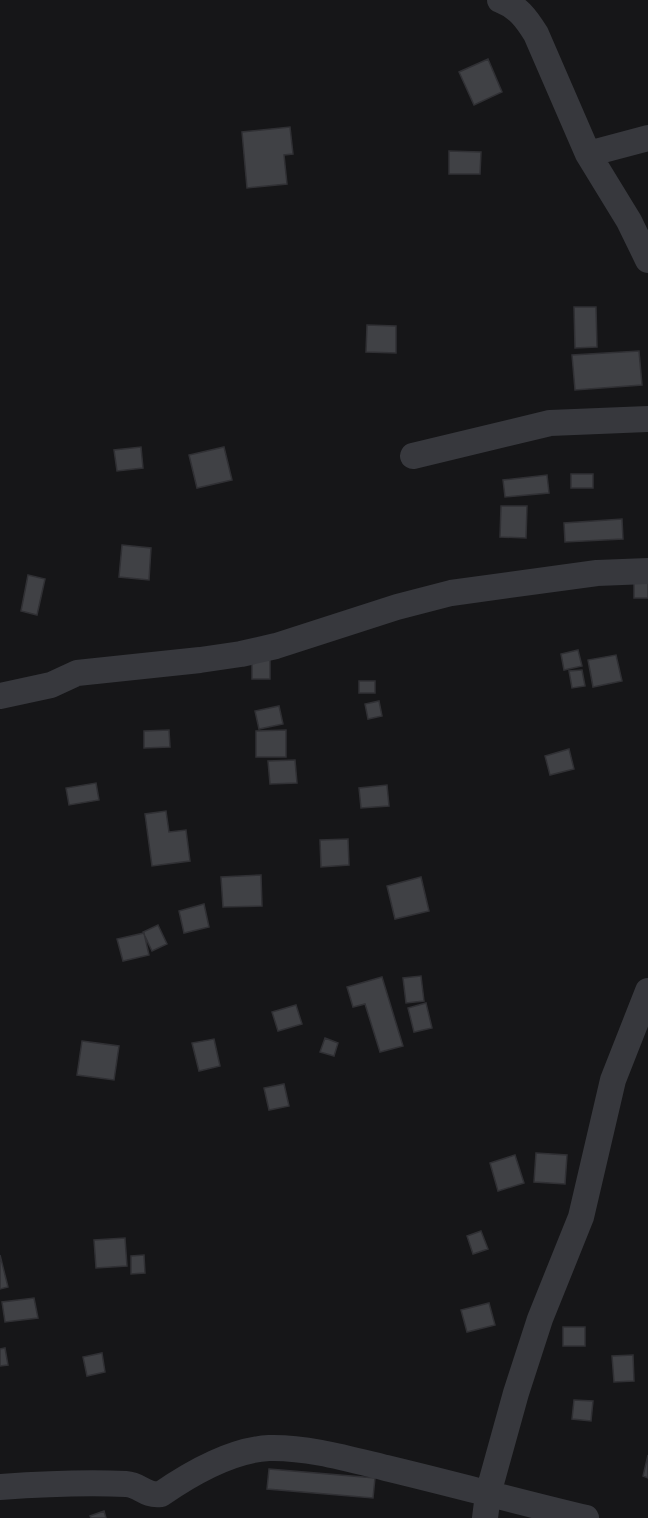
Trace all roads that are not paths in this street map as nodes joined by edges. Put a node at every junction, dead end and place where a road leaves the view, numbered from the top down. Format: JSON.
{"nodes":[{"id":1,"x":501,"y":0,"type":"edge"},
{"id":2,"x":648,"y":138,"type":"edge"},
{"id":3,"x":588,"y":154,"type":"junction"},
{"id":4,"x":648,"y":260,"type":"edge"},
{"id":5,"x":648,"y":419,"type":"edge"},
{"id":6,"x":413,"y":456,"type":"dead end"},
{"id":7,"x":648,"y":571,"type":"edge"},
{"id":8,"x":0,"y":696,"type":"edge"},
{"id":9,"x":648,"y":991,"type":"edge"},
{"id":10,"x":0,"y":1487,"type":"edge"},
{"id":11,"x":486,"y":1506,"type":"edge"},
{"id":12,"x":586,"y":1518,"type":"edge"}],
"edges":[{"from":1,"to":3,"type":"street"},
{"from":2,"to":3,"type":"street"},
{"from":3,"to":4,"type":"street"},
{"from":5,"to":6,"type":"street"},
{"from":7,"to":8,"type":"street"},
{"from":9,"to":11,"type":"street"},
{"from":10,"to":11,"type":"street"},
{"from":11,"to":12,"type":"street"}]}
